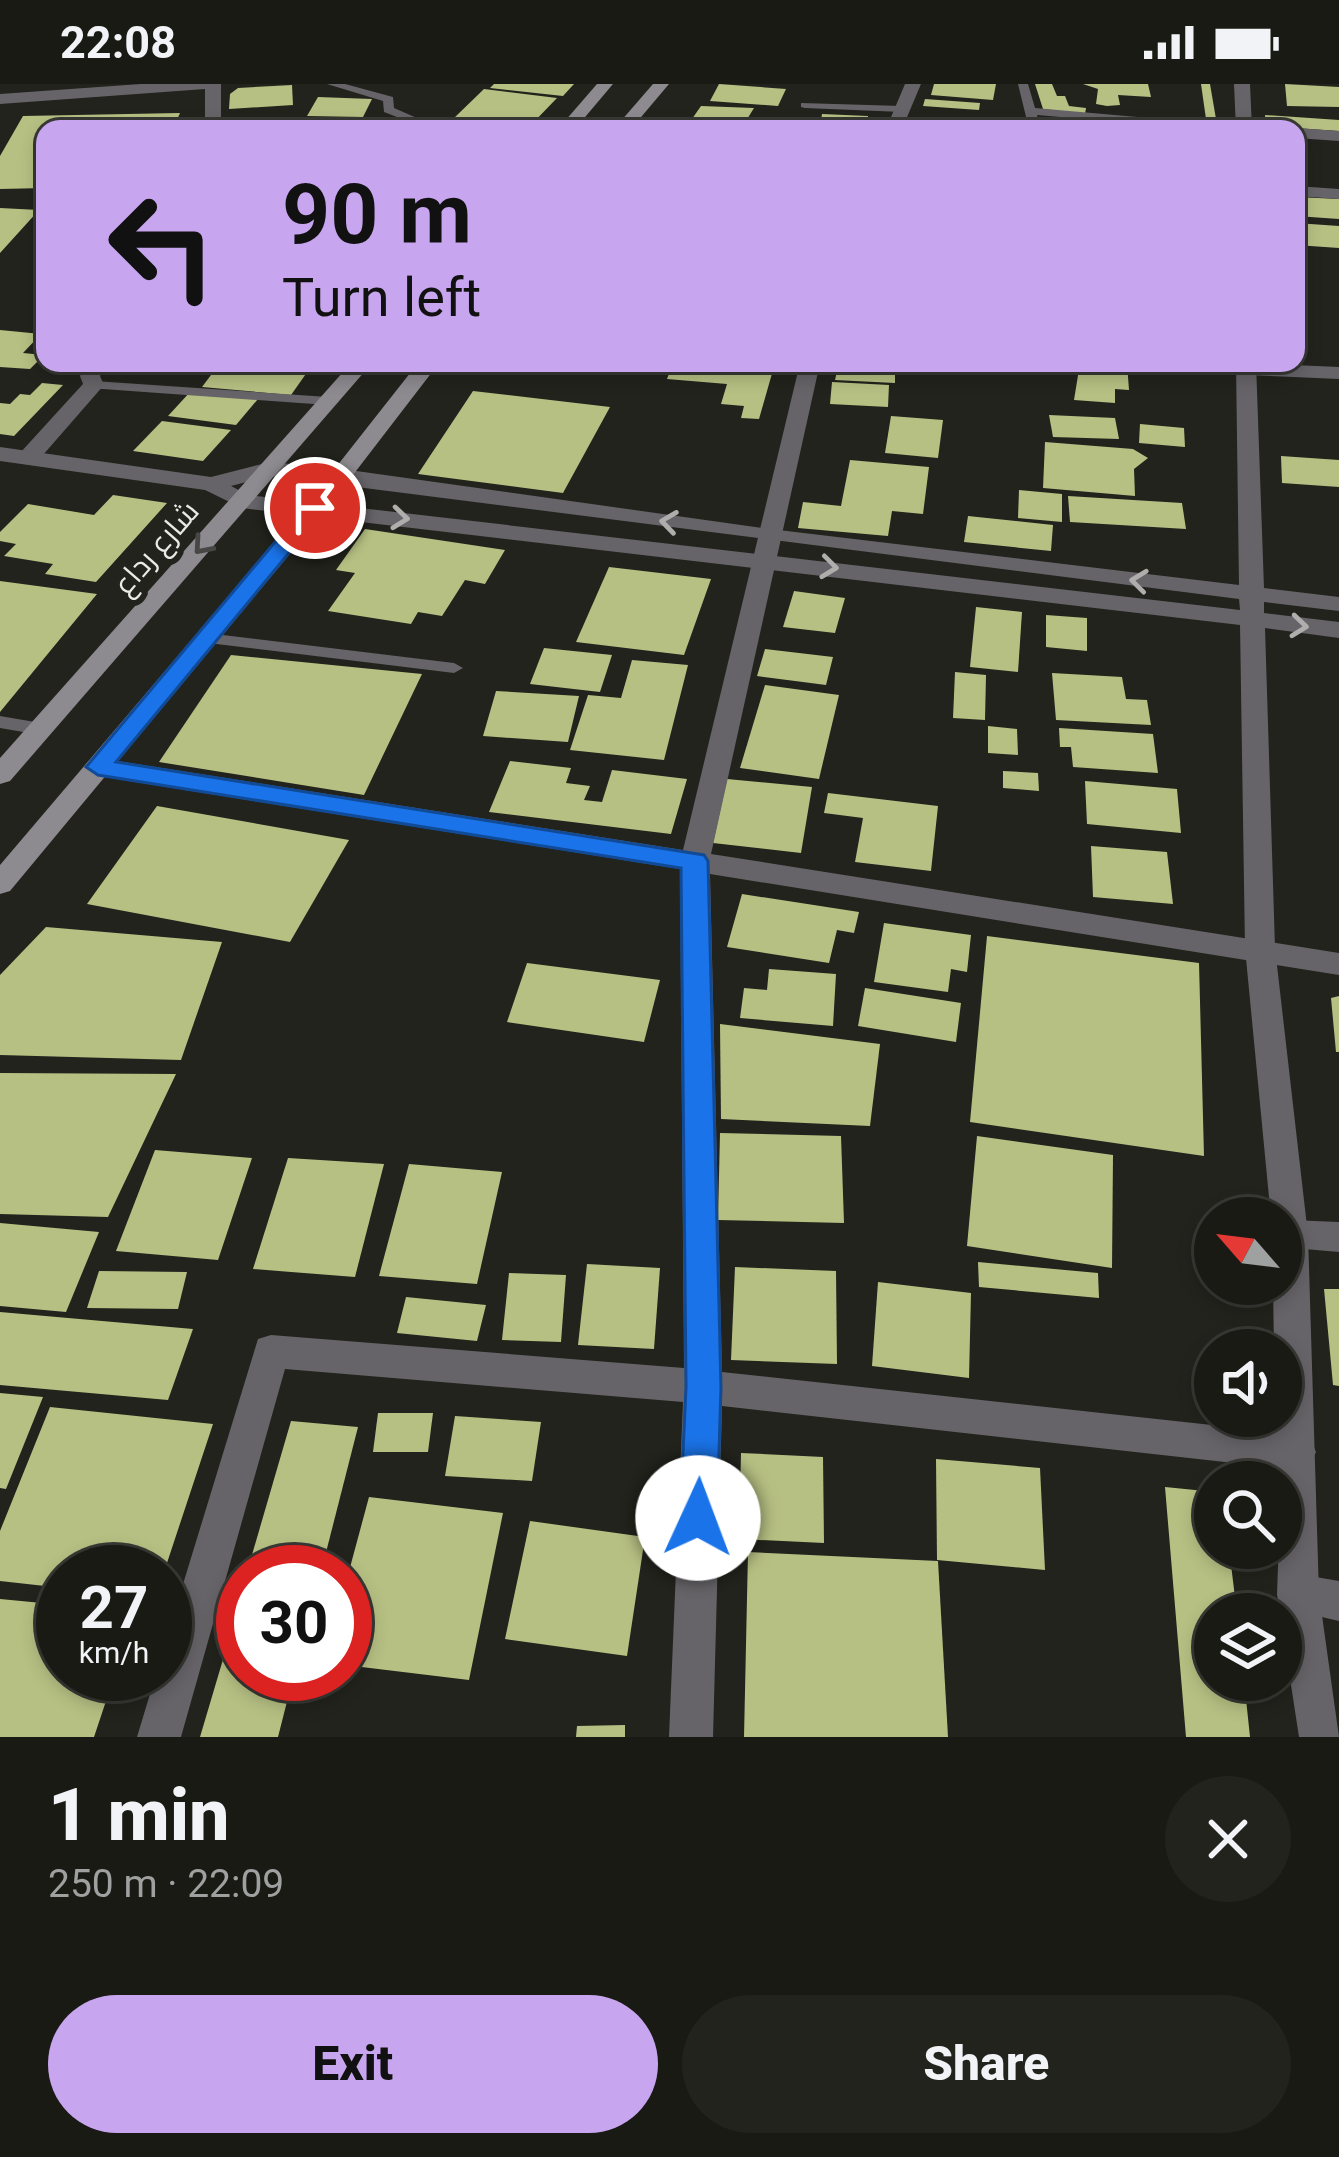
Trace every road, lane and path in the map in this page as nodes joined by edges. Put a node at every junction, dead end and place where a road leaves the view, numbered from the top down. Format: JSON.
{"nodes":[{"id":1,"x":210,"y":84,"type":"edge"},
{"id":2,"x":332,"y":84,"type":"edge"},
{"id":3,"x":605,"y":84,"type":"edge"},
{"id":4,"x":661,"y":84,"type":"edge"},
{"id":5,"x":913,"y":84,"type":"edge"},
{"id":6,"x":1023,"y":84,"type":"edge"},
{"id":7,"x":1242,"y":84,"type":"edge"},
{"id":8,"x":0,"y":99,"type":"edge"},
{"id":9,"x":805,"y":105,"type":"dead end"},
{"id":10,"x":902,"y":109,"type":"junction"},
{"id":11,"x":1032,"y":111,"type":"junction"},
{"id":12,"x":212,"y":120,"type":"edge"},
{"id":13,"x":413,"y":120,"type":"edge"},
{"id":14,"x":574,"y":120,"type":"edge"},
{"id":15,"x":630,"y":120,"type":"edge"},
{"id":16,"x":898,"y":120,"type":"edge"},
{"id":17,"x":1034,"y":120,"type":"edge"},
{"id":18,"x":1137,"y":120,"type":"edge"},
{"id":19,"x":1242,"y":120,"type":"edge"},
{"id":20,"x":1305,"y":134,"type":"edge"},
{"id":21,"x":1339,"y":136,"type":"edge"},
{"id":22,"x":1305,"y":192,"type":"edge"},
{"id":23,"x":1339,"y":194,"type":"edge"},
{"id":24,"x":1305,"y":370,"type":"edge"},
{"id":25,"x":354,"y":372,"type":"edge"},
{"id":26,"x":422,"y":372,"type":"edge"},
{"id":27,"x":808,"y":372,"type":"edge"},
{"id":28,"x":1246,"y":372,"type":"edge"},
{"id":29,"x":1339,"y":373,"type":"edge"},
{"id":30,"x":95,"y":374,"type":"edge"},
{"id":31,"x":328,"y":401,"type":"junction"},
{"id":32,"x":0,"y":454,"type":"edge"},
{"id":33,"x":28,"y":458,"type":"junction"},
{"id":34,"x":270,"y":469,"type":"junction"},
{"id":35,"x":342,"y":476,"type":"junction"},
{"id":36,"x":211,"y":484,"type":"junction"},
{"id":37,"x":242,"y":501,"type":"junction"},
{"id":38,"x":315,"y":508,"type":"junction"},
{"id":39,"x":769,"y":547,"type":"junction"},
{"id":40,"x":1339,"y":604,"type":"edge"},
{"id":41,"x":1251,"y":608,"type":"junction"},
{"id":42,"x":1339,"y":631,"type":"edge"},
{"id":43,"x":206,"y":638,"type":"junction"},
{"id":44,"x":454,"y":668,"type":"dead end"},
{"id":45,"x":0,"y":722,"type":"edge"},
{"id":46,"x":41,"y":728,"type":"junction"},
{"id":47,"x":98,"y":767,"type":"junction"},
{"id":48,"x":0,"y":775,"type":"edge"},
{"id":49,"x":694,"y":861,"type":"junction"},
{"id":50,"x":0,"y":884,"type":"edge"},
{"id":51,"x":1259,"y":948,"type":"junction"},
{"id":52,"x":1339,"y":964,"type":"edge"},
{"id":53,"x":1286,"y":1197,"type":"edge"},
{"id":54,"x":1302,"y":1235,"type":"edge"},
{"id":55,"x":1339,"y":1237,"type":"edge"},
{"id":56,"x":1292,"y":1305,"type":"edge"},
{"id":57,"x":703,"y":1387,"type":"junction"},
{"id":58,"x":1296,"y":1452,"type":"junction"},
{"id":59,"x":1318,"y":1597,"type":"edge"},
{"id":60,"x":159,"y":1737,"type":"edge"},
{"id":61,"x":691,"y":1737,"type":"edge"},
{"id":62,"x":1322,"y":1737,"type":"edge"}],
"edges":[{"from":1,"to":8,"type":"street"},
{"from":1,"to":12,"type":"street"},
{"from":2,"to":13,"type":"lane"},
{"from":3,"to":14,"type":"main road"},
{"from":4,"to":15,"type":"main road"},
{"from":5,"to":10,"type":"street"},
{"from":6,"to":11,"type":"lane"},
{"from":7,"to":19,"type":"street"},
{"from":9,"to":10,"type":"lane"},
{"from":10,"to":16,"type":"street"},
{"from":11,"to":17,"type":"lane"},
{"from":11,"to":18,"type":"lane"},
{"from":20,"to":21,"type":"street"},
{"from":22,"to":23,"type":"street"},
{"from":24,"to":29,"type":"street"},
{"from":25,"to":31,"type":"main road","name":"شارع رداع"},
{"from":26,"to":35,"type":"main road"},
{"from":27,"to":39,"type":"street"},
{"from":28,"to":41,"type":"street"},
{"from":30,"to":31,"type":"lane"},
{"from":30,"to":33,"type":"street"},
{"from":31,"to":34,"type":"main road","name":"شارع رداع"},
{"from":32,"to":33,"type":"street"},
{"from":33,"to":36,"type":"street"},
{"from":34,"to":35,"type":"street"},
{"from":34,"to":36,"type":"street"},
{"from":34,"to":37,"type":"main road","name":"شارع رداع"},
{"from":35,"to":38,"type":"main road"},
{"from":39,"to":35,"type":"street","one_way":true},
{"from":36,"to":37,"type":"street"},
{"from":37,"to":38,"type":"street"},
{"from":37,"to":46,"type":"main road","name":"شارع رداع","one_way":true},
{"from":38,"to":39,"type":"street","one_way":true},
{"from":38,"to":43,"type":"main road"},
{"from":39,"to":41,"type":"street"},
{"from":39,"to":49,"type":"street"},
{"from":40,"to":41,"type":"street"},
{"from":41,"to":42,"type":"street","one_way":true},
{"from":41,"to":51,"type":"street"},
{"from":43,"to":44,"type":"lane"},
{"from":43,"to":47,"type":"main road"},
{"from":45,"to":46,"type":"lane"},
{"from":46,"to":48,"type":"main road","name":"شارع رداع"},
{"from":47,"to":49,"type":"street"},
{"from":47,"to":50,"type":"main road"},
{"from":49,"to":51,"type":"street"},
{"from":49,"to":57,"type":"street"},
{"from":51,"to":52,"type":"street"},
{"from":51,"to":53,"type":"street"},
{"from":54,"to":55,"type":"street"},
{"from":56,"to":58,"type":"street"},
{"from":57,"to":58,"type":"street"},
{"from":57,"to":60,"type":"street"},
{"from":57,"to":61,"type":"street"},
{"from":58,"to":59,"type":"street"},
{"from":59,"to":62,"type":"street"}]}
